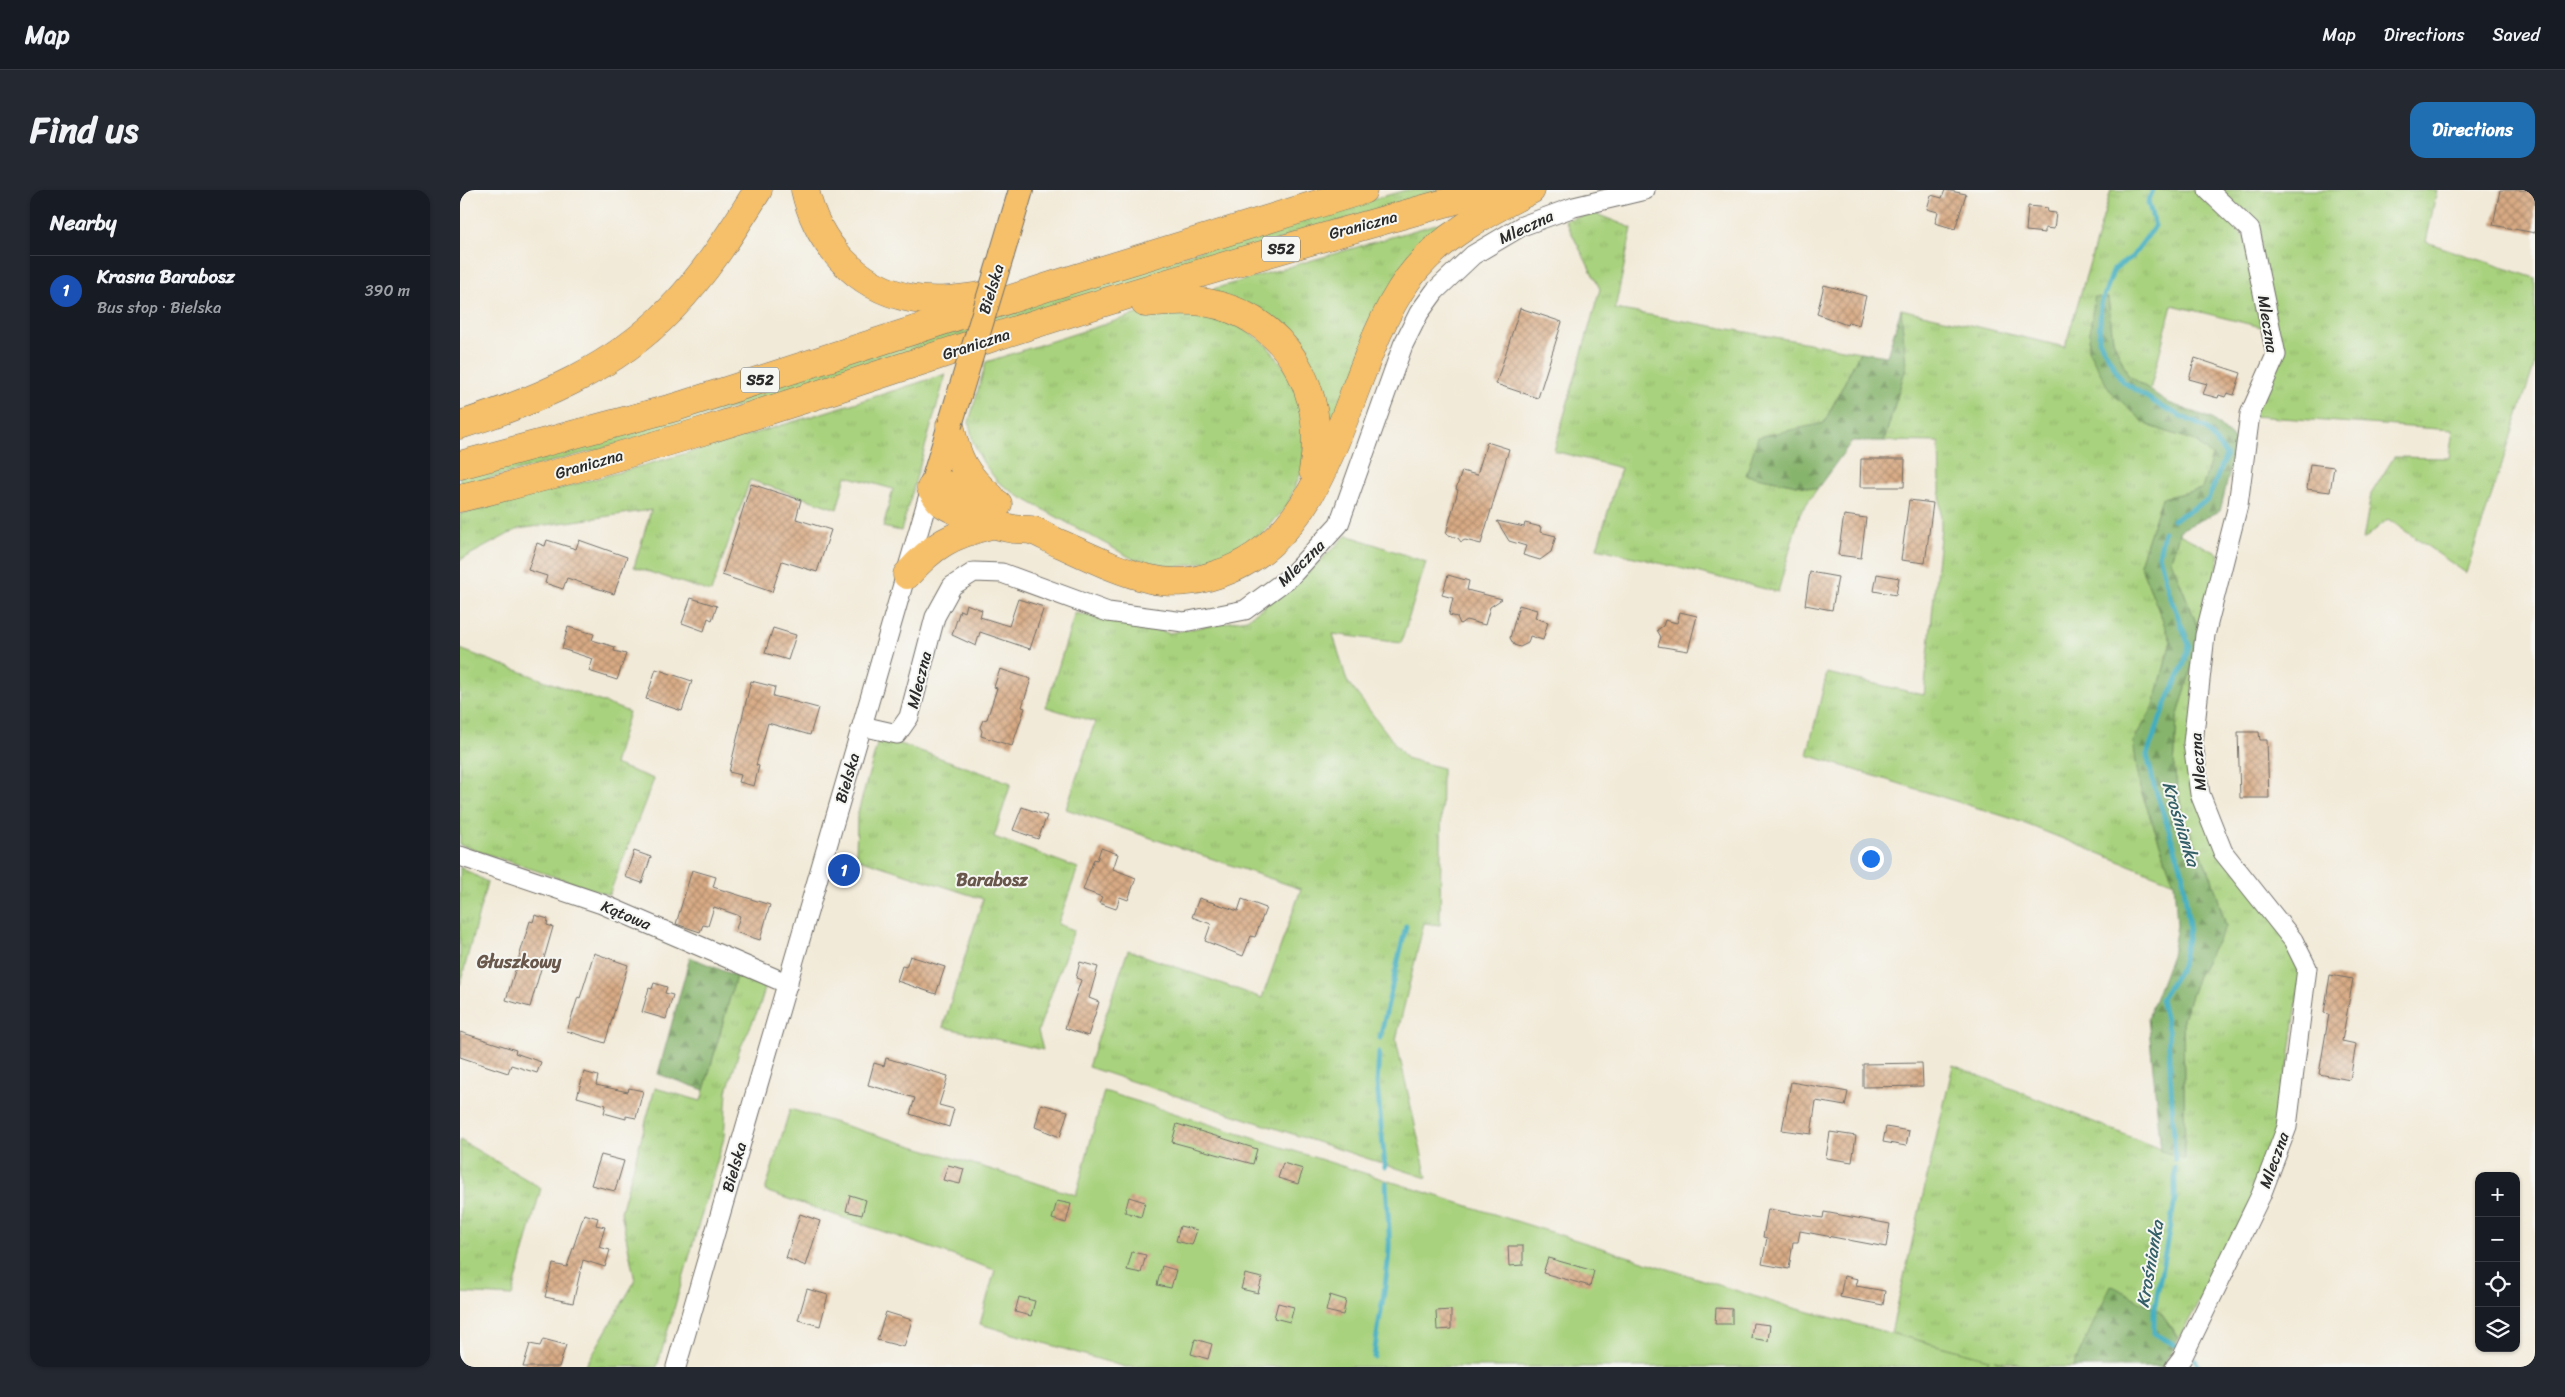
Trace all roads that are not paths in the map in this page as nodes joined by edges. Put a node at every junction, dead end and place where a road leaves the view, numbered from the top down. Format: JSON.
{"nodes":[{"id":1,"x":758,"y":190,"type":"edge"},
{"id":2,"x":805,"y":190,"type":"edge"},
{"id":3,"x":1021,"y":190,"type":"edge"},
{"id":4,"x":1364,"y":190,"type":"edge"},
{"id":5,"x":1492,"y":190,"type":"edge"},
{"id":6,"x":1531,"y":190,"type":"edge"},
{"id":7,"x":1645,"y":190,"type":"edge"},
{"id":8,"x":2208,"y":190,"type":"edge"},
{"id":9,"x":1057,"y":284,"type":"junction"},
{"id":10,"x":1072,"y":313,"type":"junction"},
{"id":11,"x":460,"y":425,"type":"edge"},
{"id":12,"x":950,"y":425,"type":"junction"},
{"id":13,"x":460,"y":465,"type":"edge"},
{"id":14,"x":931,"y":488,"type":"junction"},
{"id":15,"x":460,"y":498,"type":"edge"},
{"id":16,"x":1301,"y":508,"type":"junction"},
{"id":17,"x":995,"y":514,"type":"junction"},
{"id":18,"x":907,"y":575,"type":"junction"},
{"id":19,"x":862,"y":726,"type":"junction"},
{"id":20,"x":460,"y":856,"type":"edge"},
{"id":21,"x":788,"y":984,"type":"junction"},
{"id":22,"x":676,"y":1367,"type":"edge"},
{"id":23,"x":2175,"y":1367,"type":"edge"}],
"edges":[{"from":1,"to":11,"type":"highway"},
{"from":2,"to":9,"type":"highway"},
{"from":3,"to":12,"type":"main road","name":"Bielska","bridge":true},
{"from":4,"to":9,"type":"highway","name":"Graniczna","number":"S52"},
{"from":5,"to":10,"type":"highway","name":"Graniczna","number":"S52"},
{"from":6,"to":16,"type":"highway"},
{"from":7,"to":19,"type":"street","name":"Mleczna"},
{"from":8,"to":23,"type":"street","name":"Mleczna"},
{"from":9,"to":13,"type":"highway","name":"Graniczna","number":"S52"},
{"from":10,"to":15,"type":"highway","name":"Graniczna","number":"S52"},
{"from":10,"to":16,"type":"highway"},
{"from":12,"to":14,"type":"main road","name":"Bielska"},
{"from":12,"to":17,"type":"highway"},
{"from":14,"to":17,"type":"highway"},
{"from":14,"to":18,"type":"street","name":"Bielska"},
{"from":16,"to":17,"type":"highway"},
{"from":17,"to":18,"type":"highway"},
{"from":18,"to":19,"type":"street","name":"Bielska"},
{"from":19,"to":21,"type":"street","name":"Bielska"},
{"from":20,"to":21,"type":"street","name":"Kątowa"},
{"from":21,"to":22,"type":"street","name":"Bielska"}]}
